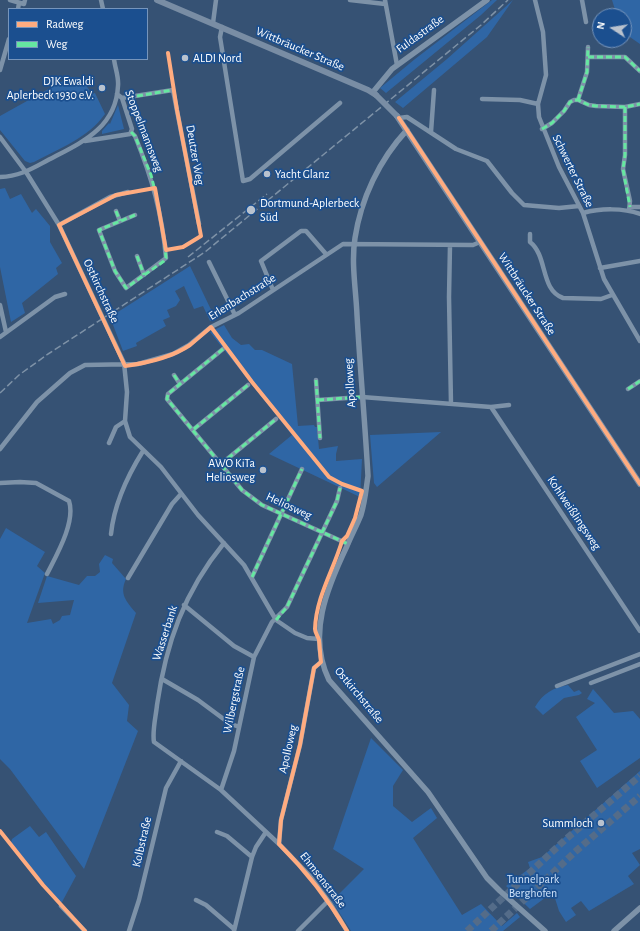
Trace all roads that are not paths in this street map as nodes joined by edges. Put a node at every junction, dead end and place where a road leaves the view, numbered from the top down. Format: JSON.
{"nodes":[{"id":1,"x":10,"y":0,"type":"edge"},
{"id":2,"x":25,"y":0,"type":"edge"},
{"id":3,"x":157,"y":0,"type":"edge"},
{"id":4,"x":216,"y":0,"type":"edge"},
{"id":5,"x":350,"y":0,"type":"edge"},
{"id":6,"x":487,"y":0,"type":"edge"},
{"id":7,"x":535,"y":0,"type":"edge"},
{"id":8,"x":582,"y":0,"type":"edge"},
{"id":9,"x":385,"y":2,"type":"edge"},
{"id":10,"x":20,"y":3,"type":"junction"},
{"id":11,"x":18,"y":8,"type":"edge"},
{"id":12,"x":586,"y":22,"type":"dead end"},
{"id":13,"x":213,"y":23,"type":"junction"},
{"id":14,"x":222,"y":27,"type":"junction"},
{"id":15,"x":8,"y":42,"type":"edge"},
{"id":16,"x":588,"y":47,"type":"dead end"},
{"id":17,"x":588,"y":57,"type":"junction"},
{"id":18,"x":114,"y":60,"type":"edge"},
{"id":19,"x":397,"y":65,"type":"junction"},
{"id":20,"x":0,"y":70,"type":"edge"},
{"id":21,"x":640,"y":71,"type":"edge"},
{"id":22,"x":434,"y":90,"type":"dead end"},
{"id":23,"x":117,"y":94,"type":"junction"},
{"id":24,"x":375,"y":94,"type":"junction"},
{"id":25,"x":122,"y":98,"type":"junction"},
{"id":26,"x":482,"y":99,"type":"dead end"},
{"id":27,"x":578,"y":100,"type":"junction"},
{"id":28,"x":340,"y":103,"type":"dead end"},
{"id":29,"x":538,"y":104,"type":"junction"},
{"id":30,"x":640,"y":104,"type":"edge"},
{"id":31,"x":625,"y":107,"type":"junction"},
{"id":32,"x":398,"y":117,"type":"junction"},
{"id":33,"x":542,"y":129,"type":"junction"},
{"id":34,"x":406,"y":130,"type":"junction"},
{"id":35,"x":131,"y":132,"type":"junction"},
{"id":36,"x":431,"y":132,"type":"junction"},
{"id":37,"x":0,"y":136,"type":"edge"},
{"id":38,"x":85,"y":141,"type":"junction"},
{"id":39,"x":26,"y":172,"type":"junction"},
{"id":40,"x":0,"y":177,"type":"edge"},
{"id":41,"x":128,"y":192,"type":"dead end"},
{"id":42,"x":579,"y":206,"type":"junction"},
{"id":43,"x":640,"y":207,"type":"edge"},
{"id":44,"x":630,"y":209,"type":"junction"},
{"id":45,"x":116,"y":211,"type":"dead end"},
{"id":46,"x":583,"y":213,"type":"junction"},
{"id":47,"x":640,"y":214,"type":"edge"},
{"id":48,"x":135,"y":215,"type":"dead end"},
{"id":49,"x":120,"y":221,"type":"junction"},
{"id":50,"x":199,"y":224,"type":"dead end"},
{"id":51,"x":59,"y":225,"type":"junction"},
{"id":52,"x":530,"y":234,"type":"dead end"},
{"id":53,"x":354,"y":242,"type":"junction"},
{"id":54,"x":480,"y":242,"type":"junction"},
{"id":55,"x":450,"y":245,"type":"junction"},
{"id":56,"x":326,"y":254,"type":"junction"},
{"id":57,"x":137,"y":256,"type":"dead end"},
{"id":58,"x":640,"y":261,"type":"edge"},
{"id":59,"x":209,"y":262,"type":"dead end"},
{"id":60,"x":600,"y":268,"type":"junction"},
{"id":61,"x":144,"y":275,"type":"junction"},
{"id":62,"x":273,"y":290,"type":"junction"},
{"id":63,"x":66,"y":294,"type":"dead end"},
{"id":64,"x":612,"y":294,"type":"junction"},
{"id":65,"x":0,"y":305,"type":"edge"},
{"id":66,"x":235,"y":315,"type":"junction"},
{"id":67,"x":6,"y":332,"type":"junction"},
{"id":68,"x":0,"y":337,"type":"edge"},
{"id":69,"x":640,"y":341,"type":"edge"},
{"id":70,"x":223,"y":349,"type":"dead end"},
{"id":71,"x":125,"y":366,"type":"junction"},
{"id":72,"x":174,"y":375,"type":"dead end"},
{"id":73,"x":316,"y":380,"type":"dead end"},
{"id":74,"x":640,"y":381,"type":"edge"},
{"id":75,"x":180,"y":384,"type":"junction"},
{"id":76,"x":248,"y":385,"type":"dead end"},
{"id":77,"x":628,"y":389,"type":"dead end"},
{"id":78,"x":362,"y":397,"type":"junction"},
{"id":79,"x":318,"y":400,"type":"junction"},
{"id":80,"x":451,"y":404,"type":"junction"},
{"id":81,"x":509,"y":405,"type":"dead end"},
{"id":82,"x":490,"y":407,"type":"junction"},
{"id":83,"x":276,"y":419,"type":"dead end"},
{"id":84,"x":125,"y":421,"type":"junction"},
{"id":85,"x":194,"y":429,"type":"junction"},
{"id":86,"x":320,"y":438,"type":"dead end"},
{"id":87,"x":109,"y":443,"type":"dead end"},
{"id":88,"x":0,"y":449,"type":"edge"},
{"id":89,"x":143,"y":451,"type":"junction"},
{"id":90,"x":221,"y":464,"type":"junction"},
{"id":91,"x":302,"y":469,"type":"dead end"},
{"id":92,"x":0,"y":483,"type":"edge"},
{"id":93,"x":640,"y":484,"type":"edge"},
{"id":94,"x":340,"y":488,"type":"dead end"},
{"id":95,"x":181,"y":494,"type":"junction"},
{"id":96,"x":283,"y":514,"type":"junction"},
{"id":97,"x":322,"y":532,"type":"junction"},
{"id":98,"x":111,"y":534,"type":"dead end"},
{"id":99,"x":224,"y":543,"type":"junction"},
{"id":100,"x":348,"y":544,"type":"junction"},
{"id":101,"x":47,"y":574,"type":"dead end"},
{"id":102,"x":252,"y":577,"type":"junction"},
{"id":103,"x":128,"y":578,"type":"dead end"},
{"id":104,"x":184,"y":605,"type":"junction"},
{"id":105,"x":276,"y":620,"type":"junction"},
{"id":106,"x":640,"y":631,"type":"edge"},
{"id":107,"x":319,"y":639,"type":"junction"},
{"id":108,"x":640,"y":654,"type":"edge"},
{"id":109,"x":254,"y":657,"type":"junction"},
{"id":110,"x":626,"y":660,"type":"junction"},
{"id":111,"x":322,"y":662,"type":"junction"},
{"id":112,"x":640,"y":664,"type":"edge"},
{"id":113,"x":629,"y":668,"type":"junction"},
{"id":114,"x":597,"y":670,"type":"junction"},
{"id":115,"x":162,"y":679,"type":"junction"},
{"id":116,"x":600,"y":679,"type":"junction"},
{"id":117,"x":591,"y":683,"type":"dead end"},
{"id":118,"x":557,"y":686,"type":"dead end"},
{"id":119,"x":239,"y":727,"type":"junction"},
{"id":120,"x":153,"y":739,"type":"joint"},
{"id":121,"x":181,"y":761,"type":"junction"},
{"id":122,"x":221,"y":790,"type":"junction"},
{"id":123,"x":216,"y":832,"type":"dead end"},
{"id":124,"x":266,"y":832,"type":"junction"},
{"id":125,"x":279,"y":844,"type":"junction"},
{"id":126,"x":252,"y":857,"type":"junction"},
{"id":127,"x":196,"y":900,"type":"dead end"},
{"id":128,"x":328,"y":900,"type":"junction"},
{"id":129,"x":61,"y":906,"type":"dead end"},
{"id":130,"x":640,"y":908,"type":"edge"},
{"id":131,"x":234,"y":930,"type":"edge"},
{"id":132,"x":85,"y":931,"type":"edge"},
{"id":133,"x":129,"y":931,"type":"edge"},
{"id":134,"x":298,"y":931,"type":"edge"},
{"id":135,"x":347,"y":931,"type":"edge"},
{"id":136,"x":545,"y":931,"type":"edge"},
{"id":137,"x":614,"y":931,"type":"edge"}],
"edges":[{"from":1,"to":10,"type":"street"},
{"from":2,"to":10,"type":"street"},
{"from":3,"to":13,"type":"main road","name":"Wittbräucker Straße"},
{"from":4,"to":13,"type":"street"},
{"from":5,"to":9,"type":"street"},
{"from":6,"to":19,"type":"street","name":"Fuldastraße"},
{"from":7,"to":29,"type":"street","name":"Schwerter Straße"},
{"from":8,"to":12,"type":"street"},
{"from":9,"to":19,"type":"street"},
{"from":10,"to":11,"type":"street"},
{"from":13,"to":14,"type":"main road","name":"Wittbräucker Straße"},
{"from":14,"to":24,"type":"main road","name":"Wittbräucker Straße"},
{"from":14,"to":28,"type":"street"},
{"from":15,"to":20,"type":"street"},
{"from":16,"to":17,"type":"street"},
{"from":17,"to":21,"type":"street"},
{"from":17,"to":27,"type":"street"},
{"from":18,"to":23,"type":"street","name":"Stoppelmannsweg"},
{"from":19,"to":24,"type":"street","name":"Fuldastraße"},
{"from":22,"to":36,"type":"street"},
{"from":23,"to":25,"type":"street","name":"Stoppelmannsweg"},
{"from":23,"to":38,"type":"street"},
{"from":24,"to":32,"type":"main road","name":"Wittbräucker Straße","bridge":true},
{"from":25,"to":35,"type":"street","name":"Stoppelmannsweg"},
{"from":25,"to":50,"type":"street","name":"Deutzer Weg"},
{"from":26,"to":29,"type":"street"},
{"from":27,"to":31,"type":"street"},
{"from":27,"to":33,"type":"street"},
{"from":29,"to":33,"type":"street","name":"Schwerter Straße"},
{"from":30,"to":31,"type":"street"},
{"from":31,"to":44,"type":"street"},
{"from":32,"to":34,"type":"main road","name":"Wittbräucker Straße"},
{"from":32,"to":36,"type":"street"},
{"from":33,"to":42,"type":"street","name":"Schwerter Straße"},
{"from":34,"to":53,"type":"street","name":"Apolloweg"},
{"from":34,"to":54,"type":"main road","name":"Wittbräucker Straße"},
{"from":35,"to":38,"type":"street"},
{"from":35,"to":61,"type":"street","name":"Stoppelmannsweg"},
{"from":36,"to":42,"type":"street"},
{"from":37,"to":39,"type":"street","name":"Ostkirchstraße"},
{"from":38,"to":39,"type":"street"},
{"from":39,"to":40,"type":"street"},
{"from":39,"to":51,"type":"street","name":"Ostkirchstraße"},
{"from":41,"to":51,"type":"street"},
{"from":42,"to":46,"type":"street","name":"Schwerter Straße"},
{"from":43,"to":44,"type":"street"},
{"from":44,"to":46,"type":"street"},
{"from":44,"to":47,"type":"street"},
{"from":45,"to":49,"type":"street"},
{"from":46,"to":60,"type":"street","name":"Schwerter Straße"},
{"from":48,"to":49,"type":"street"},
{"from":49,"to":61,"type":"street"},
{"from":51,"to":71,"type":"street","name":"Ostkirchstraße"},
{"from":52,"to":64,"type":"street"},
{"from":53,"to":55,"type":"street","name":"Erlenbachstraße"},
{"from":53,"to":56,"type":"street","name":"Erlenbachstraße"},
{"from":53,"to":78,"type":"street","name":"Apolloweg"},
{"from":54,"to":55,"type":"street","name":"Erlenbachstraße"},
{"from":54,"to":93,"type":"main road","name":"Wittbräucker Straße"},
{"from":55,"to":80,"type":"street"},
{"from":56,"to":62,"type":"street","name":"Erlenbachstraße"},
{"from":56,"to":62,"type":"street"},
{"from":57,"to":61,"type":"street"},
{"from":58,"to":60,"type":"street"},
{"from":59,"to":66,"type":"street"},
{"from":60,"to":64,"type":"street","name":"Schwerter Straße"},
{"from":62,"to":66,"type":"street","name":"Erlenbachstraße"},
{"from":63,"to":67,"type":"street"},
{"from":64,"to":69,"type":"street","name":"Schwerter Straße"},
{"from":65,"to":67,"type":"street"},
{"from":66,"to":71,"type":"street","name":"Erlenbachstraße"},
{"from":67,"to":68,"type":"street"},
{"from":70,"to":75,"type":"street","name":"Heliosweg"},
{"from":71,"to":84,"type":"street","name":"Ostkirchstraße"},
{"from":71,"to":88,"type":"street","name":"Erlenbachstraße"},
{"from":72,"to":75,"type":"street"},
{"from":73,"to":79,"type":"street"},
{"from":74,"to":77,"type":"street"},
{"from":75,"to":85,"type":"street","name":"Heliosweg"},
{"from":76,"to":85,"type":"street"},
{"from":78,"to":79,"type":"street"},
{"from":78,"to":80,"type":"street"},
{"from":78,"to":100,"type":"street","name":"Apolloweg"},
{"from":79,"to":86,"type":"street"},
{"from":80,"to":82,"type":"street"},
{"from":81,"to":82,"type":"street"},
{"from":82,"to":106,"type":"street","name":"Kohlweißlingsweg"},
{"from":83,"to":90,"type":"street"},
{"from":84,"to":87,"type":"street"},
{"from":84,"to":89,"type":"street","name":"Ostkirchstraße"},
{"from":85,"to":90,"type":"street","name":"Heliosweg"},
{"from":89,"to":95,"type":"street","name":"Ostkirchstraße"},
{"from":89,"to":98,"type":"street"},
{"from":90,"to":96,"type":"street","name":"Heliosweg"},
{"from":91,"to":96,"type":"street"},
{"from":92,"to":101,"type":"street"},
{"from":94,"to":97,"type":"street","name":"Wilbergstraße"},
{"from":95,"to":99,"type":"street","name":"Ostkirchstraße"},
{"from":95,"to":103,"type":"street"},
{"from":96,"to":97,"type":"street","name":"Heliosweg"},
{"from":96,"to":102,"type":"street"},
{"from":97,"to":100,"type":"street","name":"Heliosweg"},
{"from":97,"to":105,"type":"street","name":"Wilbergstraße"},
{"from":99,"to":102,"type":"street","name":"Ostkirchstraße"},
{"from":99,"to":104,"type":"street","name":"Wasserbank"},
{"from":100,"to":107,"type":"street","name":"Apolloweg"},
{"from":102,"to":105,"type":"street","name":"Ostkirchstraße"},
{"from":104,"to":109,"type":"street"},
{"from":104,"to":115,"type":"street","name":"Wasserbank"},
{"from":105,"to":107,"type":"street","name":"Ostkirchstraße"},
{"from":105,"to":109,"type":"street","name":"Wilbergstraße"},
{"from":107,"to":111,"type":"street","name":"Ostkirchstraße"},
{"from":108,"to":110,"type":"street"},
{"from":109,"to":119,"type":"street","name":"Wilbergstraße"},
{"from":110,"to":113,"type":"street"},
{"from":110,"to":114,"type":"street"},
{"from":111,"to":125,"type":"street","name":"Apolloweg"},
{"from":111,"to":136,"type":"street","name":"Ostkirchstraße"},
{"from":112,"to":113,"type":"street"},
{"from":113,"to":116,"type":"street"},
{"from":114,"to":116,"type":"street"},
{"from":114,"to":118,"type":"street"},
{"from":115,"to":119,"type":"street"},
{"from":115,"to":120,"type":"street","name":"Wasserbank"},
{"from":116,"to":117,"type":"street"},
{"from":119,"to":122,"type":"street","name":"Wilbergstraße"},
{"from":120,"to":121,"type":"street","name":"Ehmsenstraße"},
{"from":121,"to":122,"type":"street","name":"Ehmsenstraße"},
{"from":121,"to":133,"type":"street","name":"Kolbstraße"},
{"from":122,"to":124,"type":"street","name":"Ehmsenstraße"},
{"from":123,"to":126,"type":"street"},
{"from":124,"to":125,"type":"street","name":"Ehmsenstraße"},
{"from":124,"to":126,"type":"street"},
{"from":125,"to":128,"type":"street","name":"Ehmsenstraße"},
{"from":126,"to":131,"type":"street"},
{"from":127,"to":131,"type":"street"},
{"from":128,"to":134,"type":"street"},
{"from":128,"to":135,"type":"street","name":"Ehmsenstraße"},
{"from":129,"to":132,"type":"street"},
{"from":130,"to":137,"type":"street"}]}
